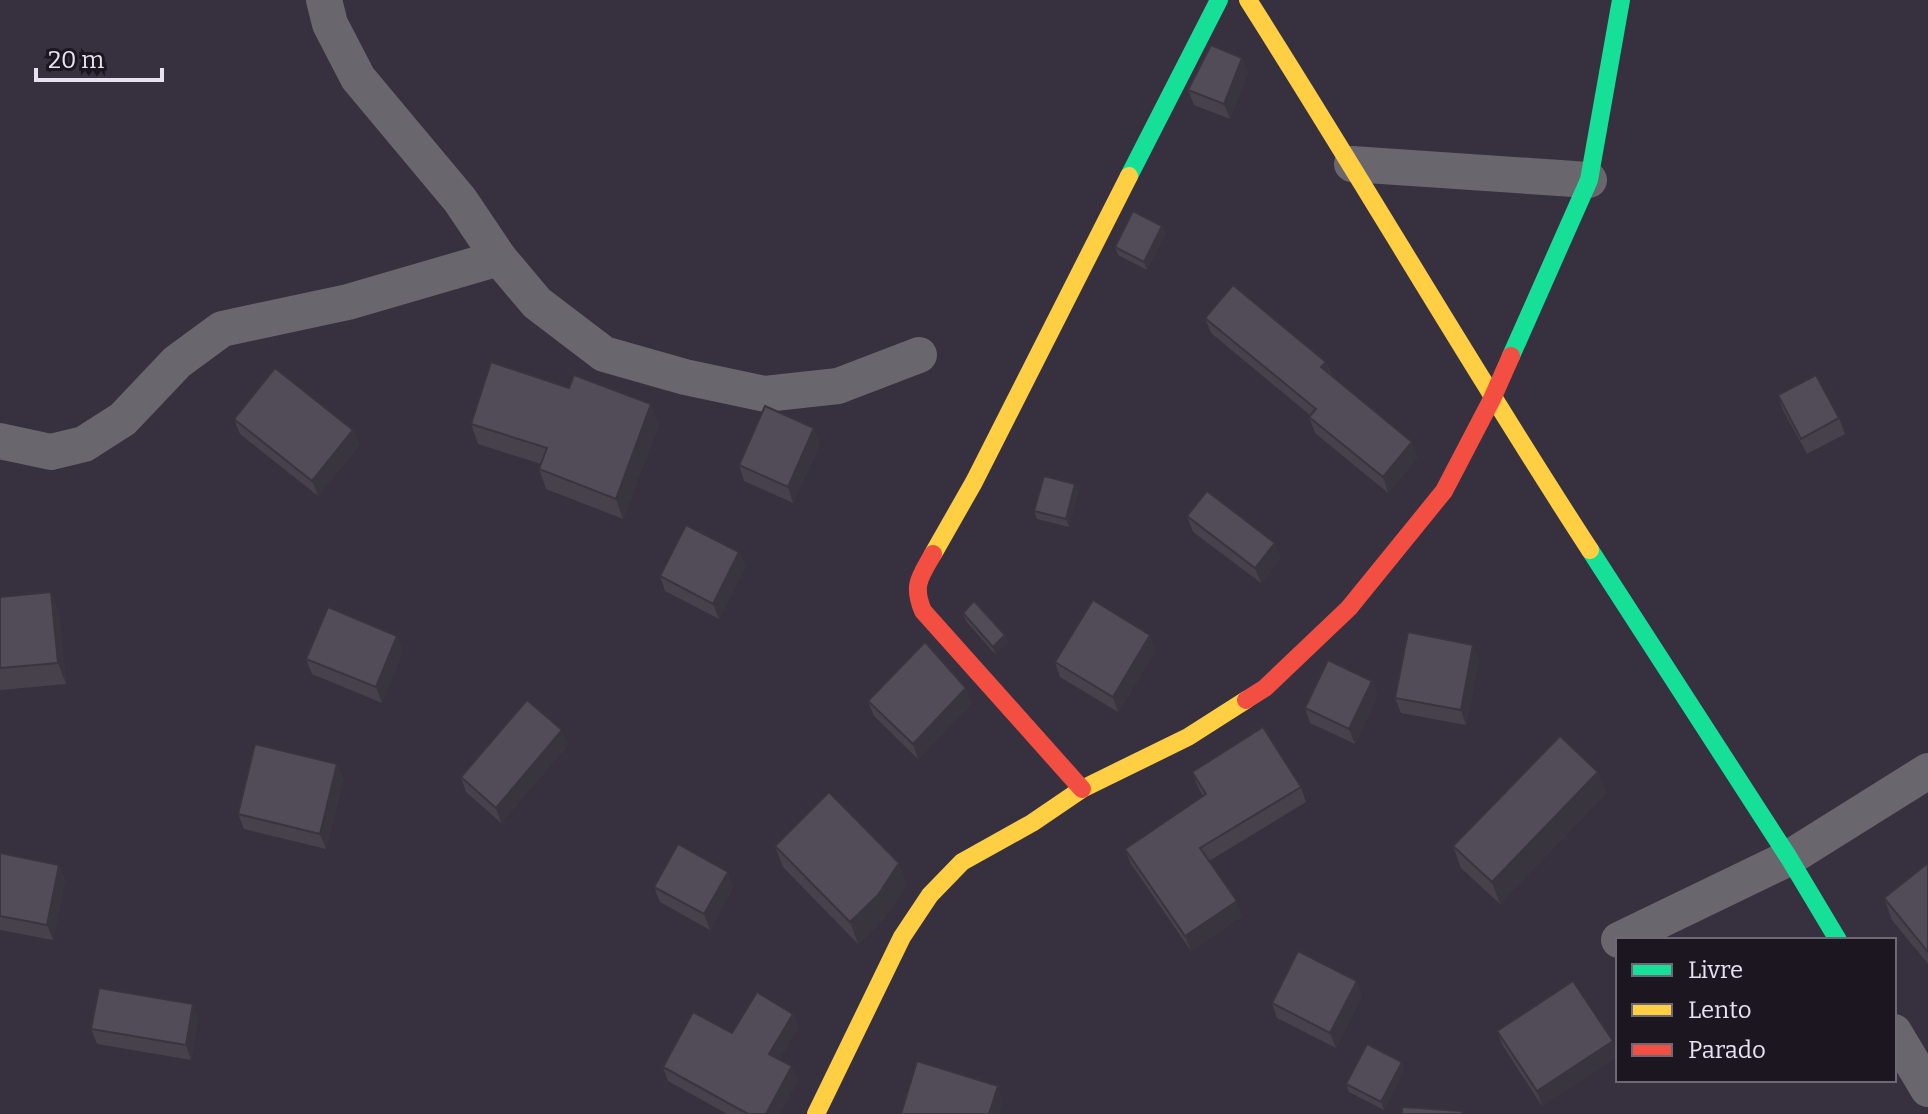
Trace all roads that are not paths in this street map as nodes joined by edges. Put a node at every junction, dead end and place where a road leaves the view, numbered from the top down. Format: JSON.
{"nodes":[{"id":1,"x":324,"y":0,"type":"edge"},
{"id":2,"x":1219,"y":0,"type":"edge"},
{"id":3,"x":1248,"y":0,"type":"edge"},
{"id":4,"x":1621,"y":0,"type":"edge"},
{"id":5,"x":1352,"y":164,"type":"junction"},
{"id":6,"x":1589,"y":180,"type":"junction"},
{"id":7,"x":499,"y":258,"type":"junction"},
{"id":8,"x":919,"y":355,"type":"dead end"},
{"id":9,"x":1492,"y":399,"type":"junction"},
{"id":10,"x":0,"y":441,"type":"edge"},
{"id":11,"x":1928,"y":771,"type":"edge"},
{"id":12,"x":1082,"y":789,"type":"junction"},
{"id":13,"x":1789,"y":858,"type":"junction"},
{"id":14,"x":1624,"y":938,"type":"edge"},
{"id":15,"x":1837,"y":938,"type":"edge"},
{"id":16,"x":1896,"y":1035,"type":"edge"},
{"id":17,"x":1928,"y":1089,"type":"edge"},
{"id":18,"x":816,"y":1114,"type":"edge"}],
"edges":[{"from":1,"to":7,"type":"street"},
{"from":2,"to":12,"type":"street"},
{"from":3,"to":5,"type":"street"},
{"from":4,"to":6,"type":"street"},
{"from":5,"to":6,"type":"street"},
{"from":5,"to":9,"type":"street"},
{"from":6,"to":9,"type":"street"},
{"from":7,"to":8,"type":"street"},
{"from":7,"to":10,"type":"street"},
{"from":9,"to":12,"type":"street"},
{"from":9,"to":13,"type":"street"},
{"from":11,"to":13,"type":"street"},
{"from":12,"to":18,"type":"street"},
{"from":13,"to":14,"type":"street"},
{"from":13,"to":15,"type":"street"},
{"from":16,"to":17,"type":"street"}]}
